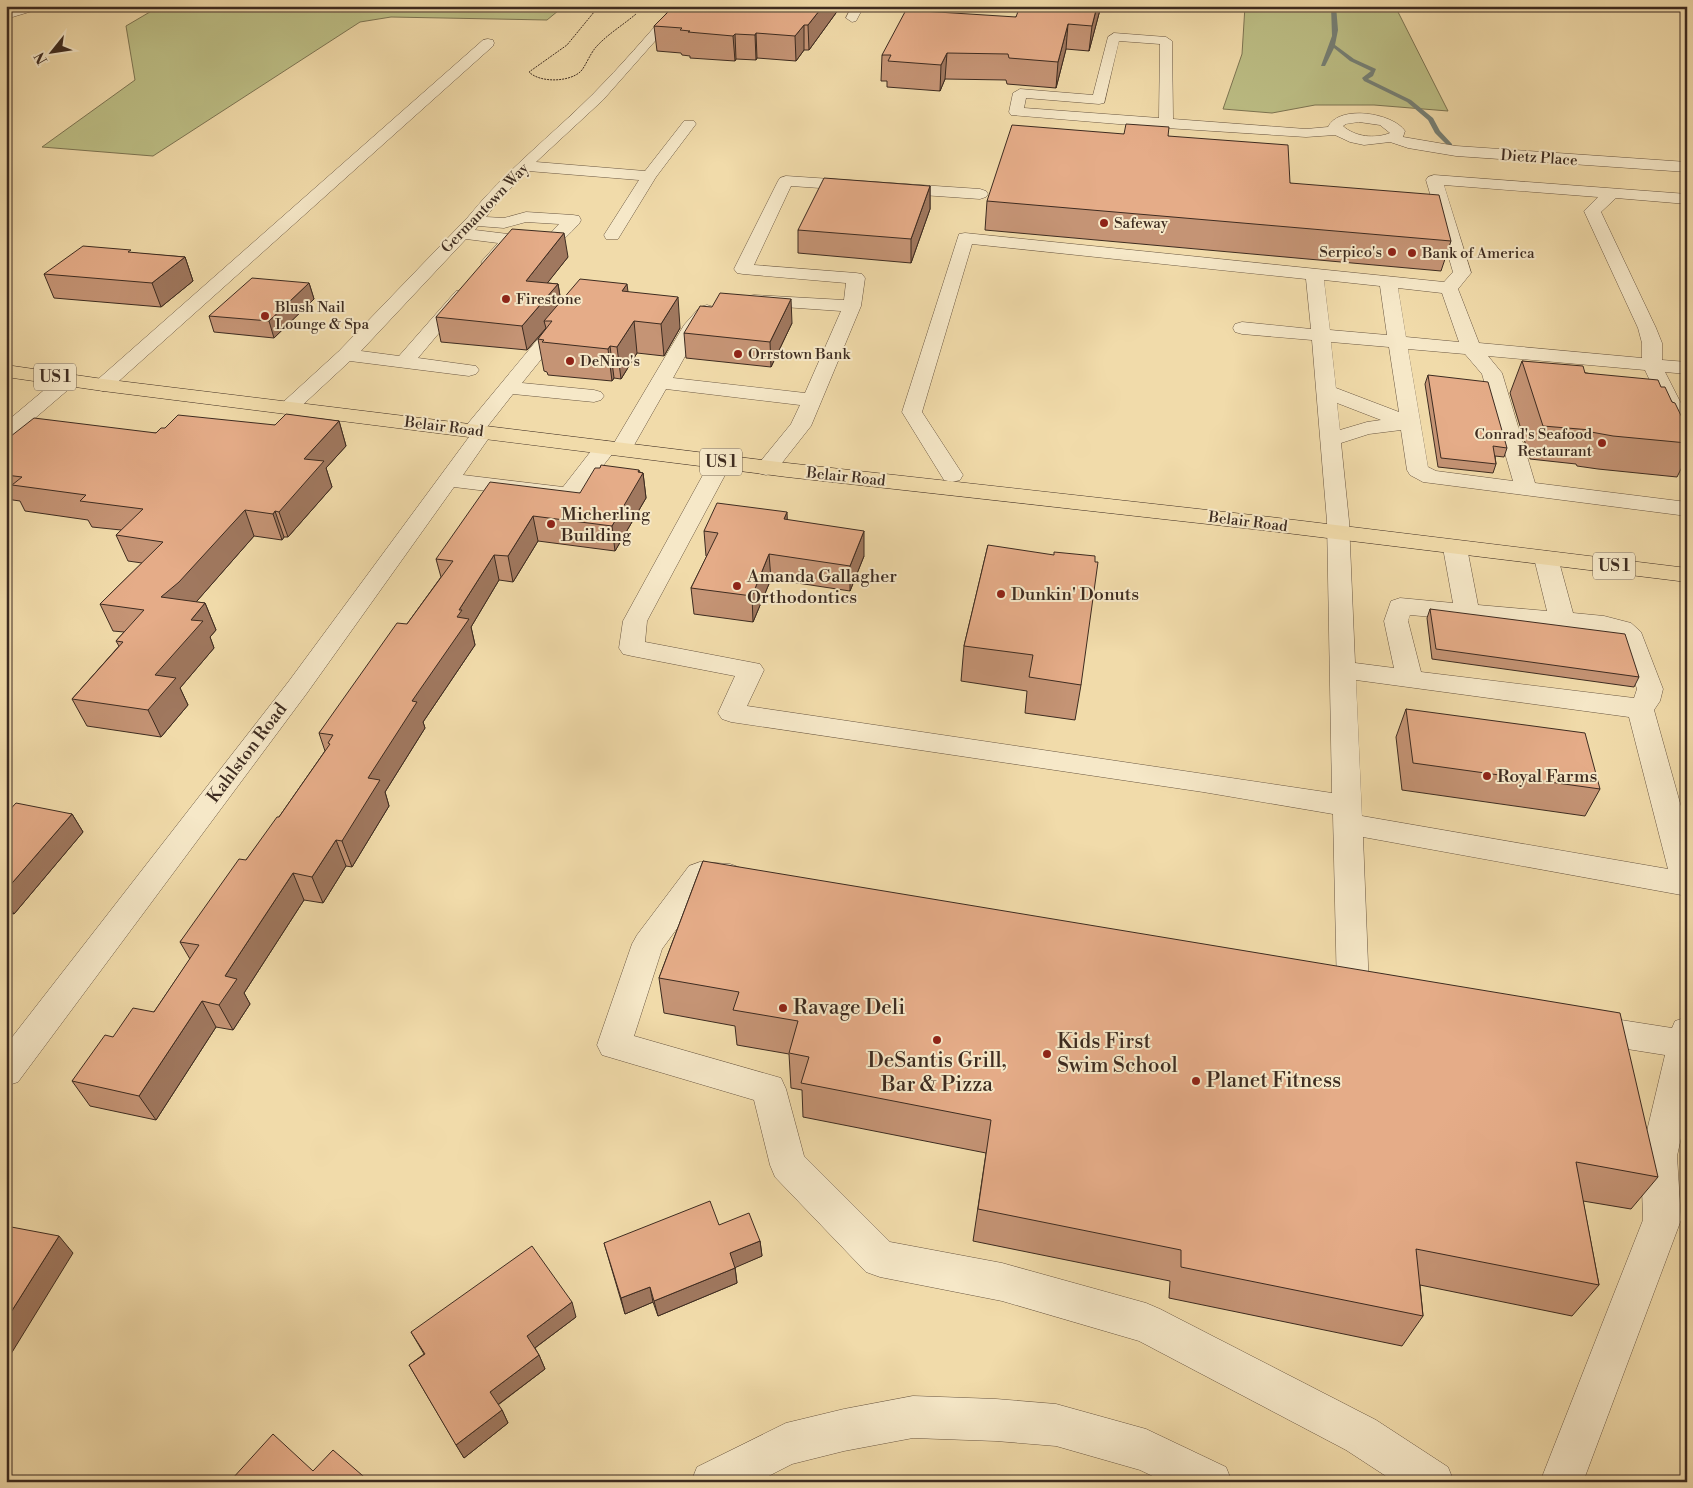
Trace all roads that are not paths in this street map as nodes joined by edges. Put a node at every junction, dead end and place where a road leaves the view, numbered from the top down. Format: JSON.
{"nodes":[{"id":1,"x":35,"y":6,"type":"edge"},
{"id":2,"x":680,"y":6,"type":"edge"},
{"id":3,"x":858,"y":6,"type":"edge"},
{"id":4,"x":6,"y":15,"type":"edge"},
{"id":5,"x":852,"y":18,"type":"dead end"},
{"id":6,"x":488,"y":43,"type":"dead end"},
{"id":7,"x":689,"y":124,"type":"dead end"},
{"id":8,"x":1166,"y":124,"type":"junction"},
{"id":9,"x":1338,"y":130,"type":"junction"},
{"id":10,"x":1392,"y":138,"type":"junction"},
{"id":11,"x":524,"y":166,"type":"junction"},
{"id":12,"x":1687,"y":167,"type":"edge"},
{"id":13,"x":649,"y":176,"type":"junction"},
{"id":14,"x":980,"y":194,"type":"dead end"},
{"id":15,"x":1611,"y":194,"type":"junction"},
{"id":16,"x":1687,"y":199,"type":"edge"},
{"id":17,"x":467,"y":227,"type":"junction"},
{"id":18,"x":612,"y":235,"type":"dead end"},
{"id":19,"x":510,"y":239,"type":"junction"},
{"id":20,"x":1313,"y":274,"type":"junction"},
{"id":21,"x":1388,"y":282,"type":"junction"},
{"id":22,"x":1449,"y":288,"type":"junction"},
{"id":23,"x":576,"y":306,"type":"edge"},
{"id":24,"x":852,"y":306,"type":"junction"},
{"id":25,"x":1242,"y":328,"type":"dead end"},
{"id":26,"x":1321,"y":336,"type":"junction"},
{"id":27,"x":1396,"y":342,"type":"junction"},
{"id":28,"x":1471,"y":349,"type":"junction"},
{"id":29,"x":346,"y":355,"type":"junction"},
{"id":30,"x":404,"y":362,"type":"junction"},
{"id":31,"x":1652,"y":365,"type":"junction"},
{"id":32,"x":1687,"y":368,"type":"edge"},
{"id":33,"x":6,"y":370,"type":"edge"},
{"id":34,"x":469,"y":370,"type":"dead end"},
{"id":35,"x":69,"y":379,"type":"junction"},
{"id":36,"x":660,"y":382,"type":"junction"},
{"id":37,"x":103,"y":384,"type":"junction"},
{"id":38,"x":509,"y":388,"type":"junction"},
{"id":39,"x":1326,"y":391,"type":"junction"},
{"id":40,"x":594,"y":396,"type":"dead end"},
{"id":41,"x":812,"y":400,"type":"junction"},
{"id":42,"x":288,"y":408,"type":"junction"},
{"id":43,"x":1410,"y":423,"type":"junction"},
{"id":44,"x":478,"y":431,"type":"junction"},
{"id":45,"x":6,"y":433,"type":"edge"},
{"id":46,"x":1687,"y":437,"type":"edge"},
{"id":47,"x":1330,"y":439,"type":"junction"},
{"id":48,"x":614,"y":448,"type":"junction"},
{"id":49,"x":721,"y":462,"type":"junction"},
{"id":50,"x":766,"y":468,"type":"junction"},
{"id":51,"x":952,"y":475,"type":"dead end"},
{"id":52,"x":448,"y":480,"type":"junction"},
{"id":53,"x":1526,"y":489,"type":"junction"},
{"id":54,"x":1687,"y":509,"type":"edge"},
{"id":55,"x":1338,"y":534,"type":"junction"},
{"id":56,"x":1455,"y":548,"type":"junction"},
{"id":57,"x":1546,"y":558,"type":"junction"},
{"id":58,"x":1685,"y":578,"type":"edge"},
{"id":59,"x":1466,"y":612,"type":"junction"},
{"id":60,"x":1562,"y":620,"type":"junction"},
{"id":61,"x":1343,"y":670,"type":"junction"},
{"id":62,"x":1410,"y":679,"type":"junction"},
{"id":63,"x":1640,"y":709,"type":"junction"},
{"id":64,"x":1348,"y":815,"type":"junction"},
{"id":65,"x":764,"y":881,"type":"edge"},
{"id":66,"x":1687,"y":884,"type":"edge"},
{"id":67,"x":1318,"y":980,"type":"edge"},
{"id":68,"x":1554,"y":1023,"type":"edge"},
{"id":69,"x":1685,"y":1038,"type":"edge"},
{"id":70,"x":6,"y":1071,"type":"edge"},
{"id":71,"x":712,"y":1482,"type":"edge"},
{"id":72,"x":1211,"y":1482,"type":"edge"},
{"id":73,"x":1433,"y":1482,"type":"edge"},
{"id":74,"x":1561,"y":1482,"type":"edge"}],
"edges":[{"from":1,"to":4,"type":"street"},
{"from":2,"to":11,"type":"street","name":"Germantown Way"},
{"from":3,"to":5,"type":"street"},
{"from":6,"to":37,"type":"street"},
{"from":7,"to":13,"type":"street"},
{"from":8,"to":8,"type":"street"},
{"from":8,"to":9,"type":"street"},
{"from":9,"to":10,"type":"street","name":"Dietz Place"},
{"from":9,"to":10,"type":"street"},
{"from":10,"to":12,"type":"street","name":"Dietz Place"},
{"from":11,"to":13,"type":"street"},
{"from":11,"to":17,"type":"street","name":"Germantown Way"},
{"from":13,"to":18,"type":"street"},
{"from":14,"to":24,"type":"street"},
{"from":15,"to":16,"type":"street"},
{"from":15,"to":22,"type":"street"},
{"from":15,"to":31,"type":"street"},
{"from":17,"to":19,"type":"street"},
{"from":17,"to":19,"type":"street"},
{"from":17,"to":29,"type":"street","name":"Germantown Way"},
{"from":19,"to":30,"type":"street"},
{"from":20,"to":21,"type":"street"},
{"from":20,"to":26,"type":"street"},
{"from":20,"to":51,"type":"street"},
{"from":21,"to":22,"type":"street"},
{"from":21,"to":27,"type":"street"},
{"from":22,"to":28,"type":"street"},
{"from":23,"to":38,"type":"street","name":"Kahlston Road"},
{"from":24,"to":36,"type":"street"},
{"from":24,"to":41,"type":"street"},
{"from":25,"to":26,"type":"street"},
{"from":26,"to":27,"type":"street"},
{"from":26,"to":39,"type":"street"},
{"from":27,"to":28,"type":"street"},
{"from":27,"to":43,"type":"street"},
{"from":28,"to":31,"type":"street"},
{"from":28,"to":53,"type":"street"},
{"from":29,"to":30,"type":"street"},
{"from":29,"to":42,"type":"street","name":"Germantown Way"},
{"from":30,"to":34,"type":"street"},
{"from":31,"to":32,"type":"street"},
{"from":31,"to":46,"type":"street"},
{"from":33,"to":35,"type":"highway","name":"Belair Road","number":"US 1"},
{"from":35,"to":37,"type":"highway","name":"Belair Road","number":"US 1"},
{"from":35,"to":45,"type":"street"},
{"from":36,"to":41,"type":"street"},
{"from":36,"to":48,"type":"street"},
{"from":37,"to":42,"type":"highway","name":"Belair Road","number":"US 1"},
{"from":38,"to":40,"type":"street"},
{"from":38,"to":44,"type":"street","name":"Kahlston Road"},
{"from":39,"to":43,"type":"street"},
{"from":39,"to":47,"type":"street"},
{"from":41,"to":50,"type":"street"},
{"from":42,"to":44,"type":"highway","name":"Belair Road","number":"US 1"},
{"from":43,"to":47,"type":"street"},
{"from":43,"to":53,"type":"street"},
{"from":44,"to":48,"type":"highway","name":"Belair Road","number":"US 1"},
{"from":44,"to":52,"type":"street","name":"Kahlston Road"},
{"from":47,"to":55,"type":"street"},
{"from":48,"to":49,"type":"highway","name":"Belair Road","number":"US 1"},
{"from":48,"to":52,"type":"street"},
{"from":49,"to":50,"type":"highway","name":"Belair Road","number":"US 1"},
{"from":49,"to":64,"type":"street"},
{"from":50,"to":55,"type":"highway","name":"Belair Road","number":"US 1"},
{"from":52,"to":70,"type":"street","name":"Kahlston Road"},
{"from":53,"to":54,"type":"street"},
{"from":55,"to":56,"type":"highway","name":"Belair Road","number":"US 1"},
{"from":55,"to":61,"type":"street"},
{"from":56,"to":57,"type":"highway","name":"Belair Road","number":"US 1"},
{"from":56,"to":59,"type":"street"},
{"from":57,"to":58,"type":"highway","name":"Belair Road","number":"US 1"},
{"from":57,"to":60,"type":"street"},
{"from":59,"to":60,"type":"street"},
{"from":59,"to":62,"type":"street"},
{"from":60,"to":63,"type":"street"},
{"from":61,"to":62,"type":"street"},
{"from":61,"to":64,"type":"street"},
{"from":62,"to":63,"type":"street"},
{"from":63,"to":66,"type":"street"},
{"from":64,"to":66,"type":"street"},
{"from":64,"to":67,"type":"street"},
{"from":65,"to":73,"type":"street"},
{"from":68,"to":69,"type":"street"},
{"from":69,"to":74,"type":"street"},
{"from":71,"to":72,"type":"street"}]}
